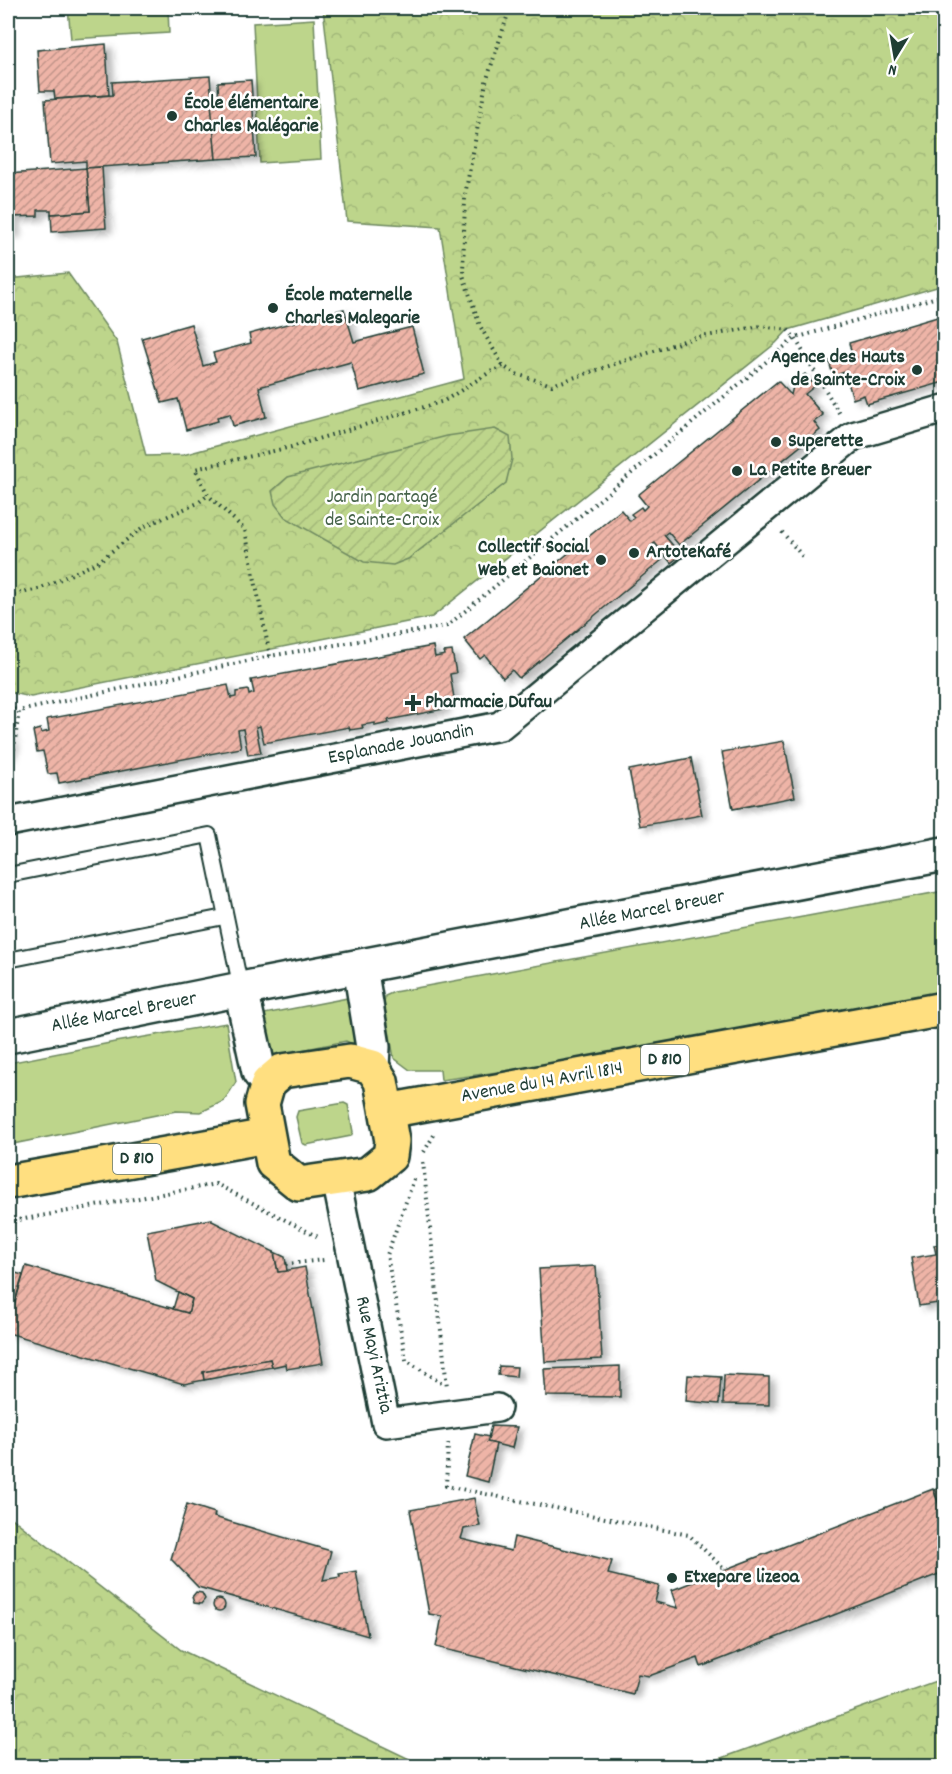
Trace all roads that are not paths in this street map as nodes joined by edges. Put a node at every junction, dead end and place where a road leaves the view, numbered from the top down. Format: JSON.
{"nodes":[{"id":1,"x":945,"y":409,"type":"edge"},
{"id":2,"x":8,"y":822,"type":"edge"},
{"id":3,"x":945,"y":854,"type":"edge"},
{"id":4,"x":8,"y":875,"type":"edge"},
{"id":5,"x":225,"y":917,"type":"junction"},
{"id":6,"x":8,"y":960,"type":"edge"},
{"id":7,"x":360,"y":967,"type":"junction"},
{"id":8,"x":241,"y":989,"type":"junction"},
{"id":9,"x":945,"y":1009,"type":"edge"},
{"id":10,"x":8,"y":1036,"type":"edge"},
{"id":11,"x":372,"y":1067,"type":"junction"},
{"id":12,"x":268,"y":1083,"type":"junction"},
{"id":13,"x":387,"y":1111,"type":"junction"},
{"id":14,"x":267,"y":1136,"type":"junction"},
{"id":15,"x":336,"y":1179,"type":"junction"},
{"id":16,"x":8,"y":1182,"type":"edge"},
{"id":17,"x":497,"y":1408,"type":"dead end"}],
"edges":[{"from":1,"to":2,"type":"street","name":"Esplanade Jouandin"},
{"from":3,"to":7,"type":"street","name":"Allée Marcel Breuer"},
{"from":4,"to":5,"type":"lane"},
{"from":5,"to":6,"type":"lane"},
{"from":5,"to":8,"type":"lane"},
{"from":7,"to":8,"type":"street","name":"Allée Marcel Breuer"},
{"from":7,"to":11,"type":"street"},
{"from":8,"to":10,"type":"street","name":"Allée Marcel Breuer"},
{"from":8,"to":12,"type":"street"},
{"from":9,"to":13,"type":"main road","name":"Avenue du 14 Avril 1814","number":"D 810"},
{"from":11,"to":12,"type":"main road"},
{"from":11,"to":13,"type":"main road"},
{"from":12,"to":14,"type":"main road"},
{"from":13,"to":15,"type":"main road"},
{"from":14,"to":15,"type":"main road"},
{"from":14,"to":16,"type":"main road","number":"D 810"},
{"from":15,"to":17,"type":"street","name":"Rue Mayi Ariztia"}]}
